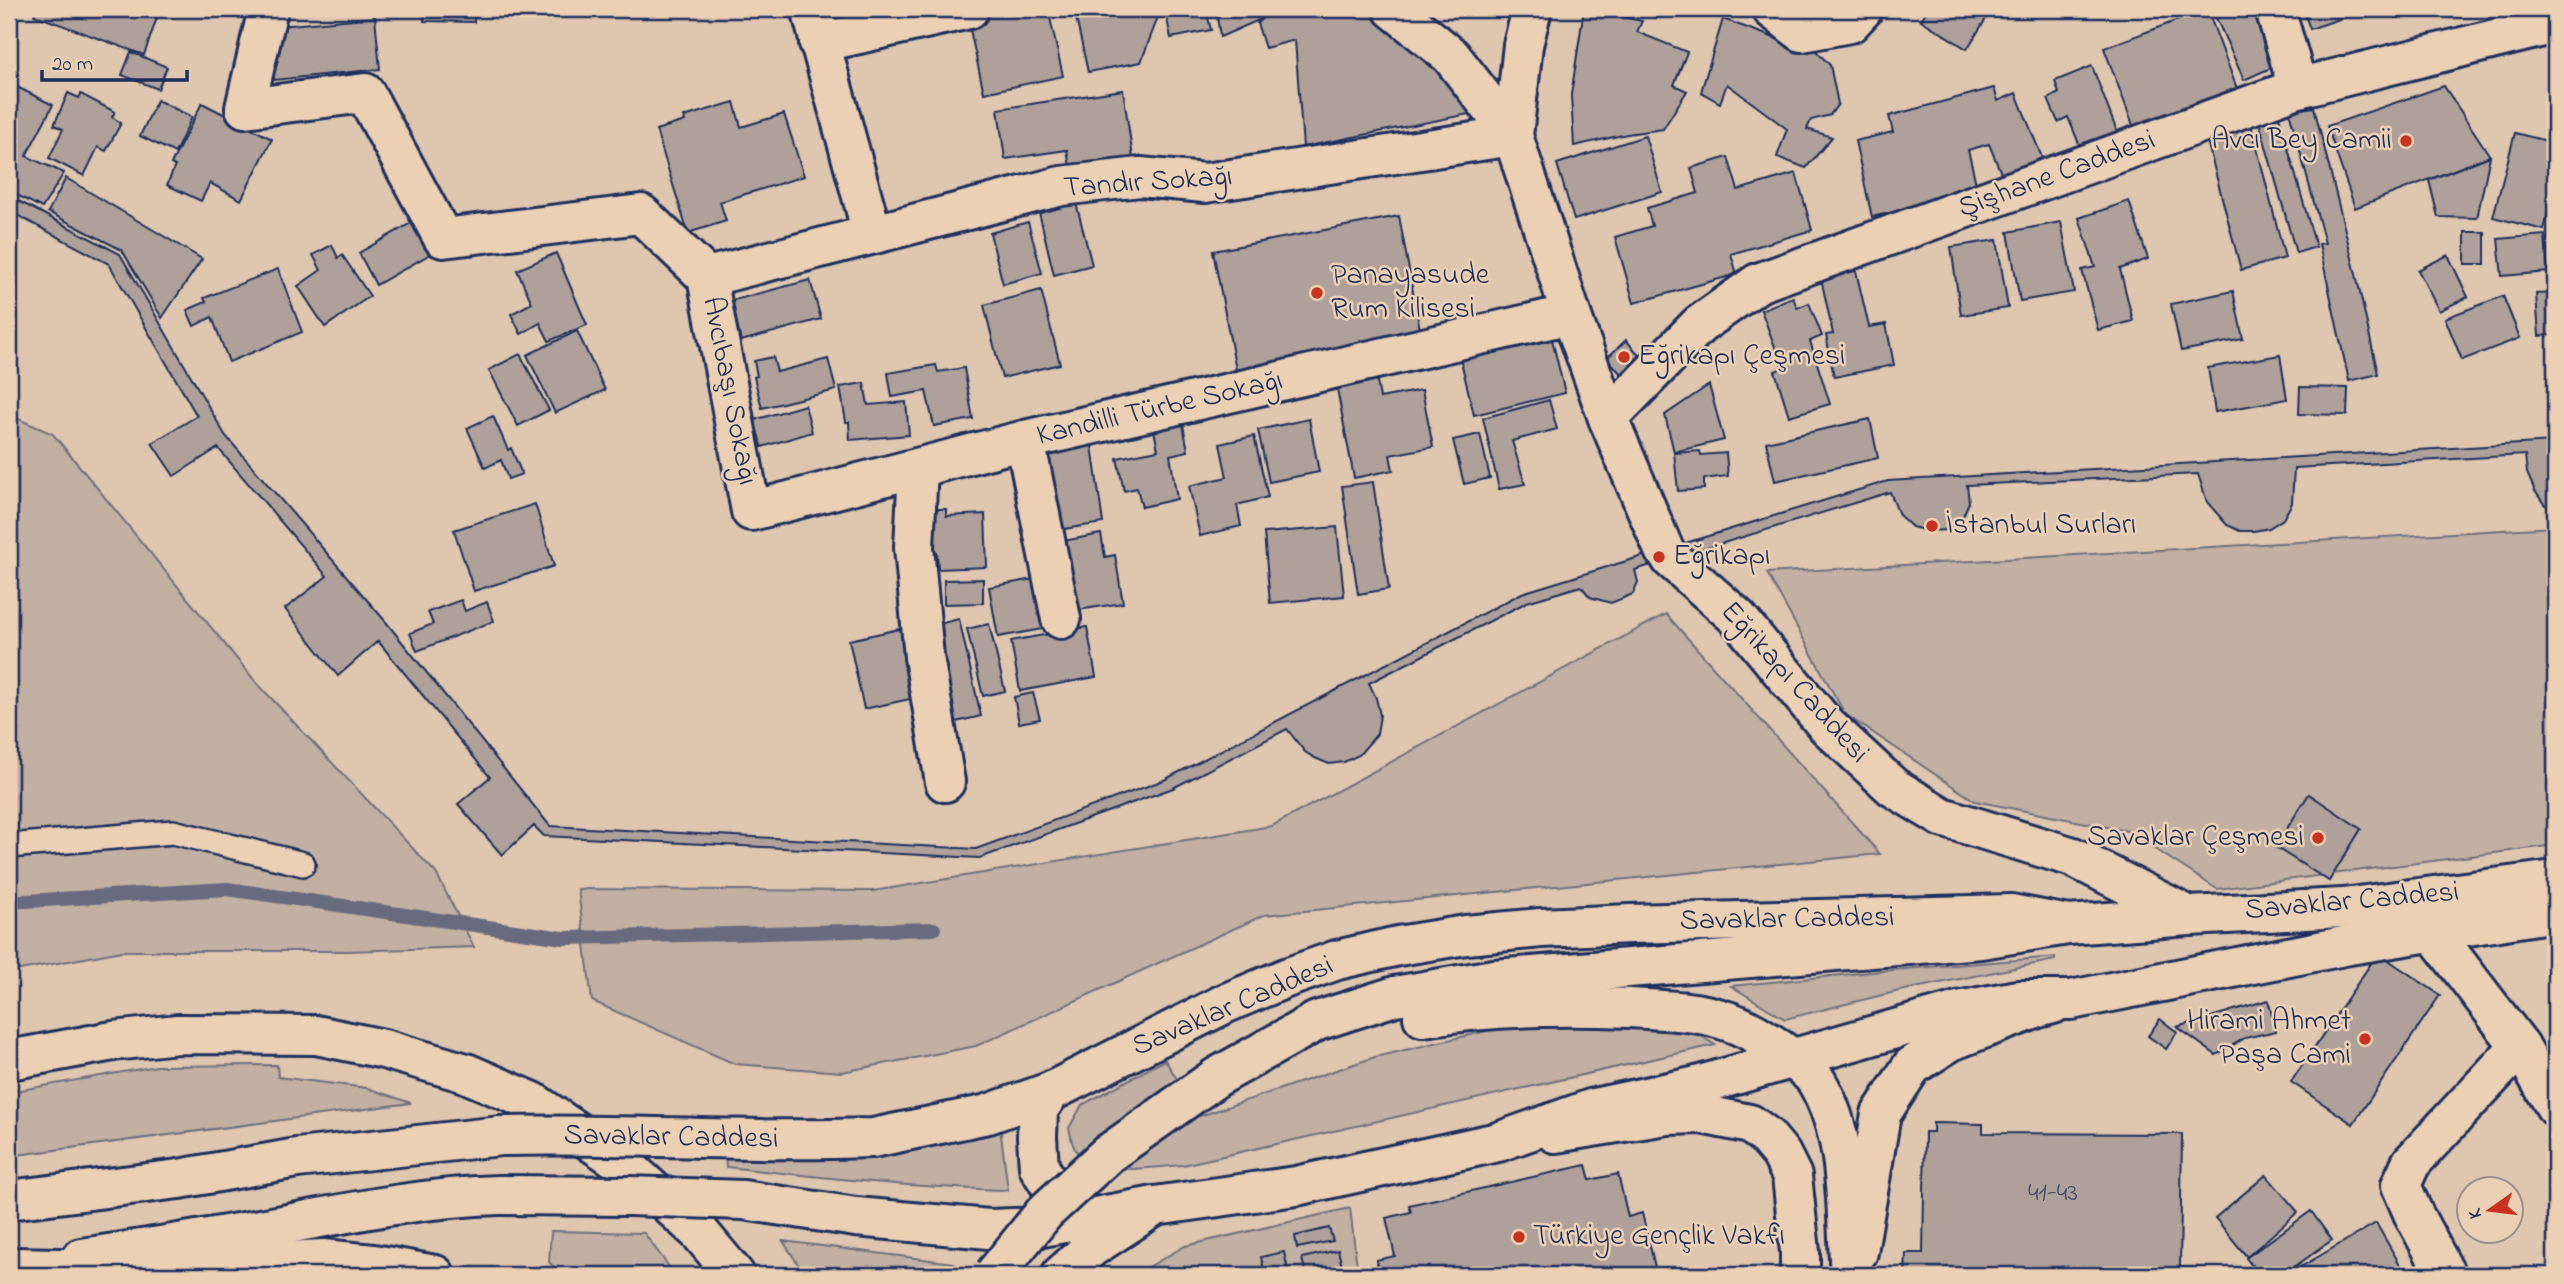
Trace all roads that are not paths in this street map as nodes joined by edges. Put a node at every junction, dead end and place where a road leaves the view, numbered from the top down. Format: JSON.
{"nodes":[{"id":1,"x":268,"y":9,"type":"edge"},
{"id":2,"x":968,"y":9,"type":"edge"},
{"id":3,"x":1393,"y":9,"type":"edge"},
{"id":4,"x":1532,"y":9,"type":"edge"},
{"id":5,"x":1772,"y":9,"type":"edge"},
{"id":6,"x":1863,"y":9,"type":"edge"},
{"id":7,"x":2275,"y":9,"type":"edge"},
{"id":8,"x":2555,"y":24,"type":"edge"},
{"id":9,"x":815,"y":26,"type":"edge"},
{"id":10,"x":2298,"y":88,"type":"junction"},
{"id":11,"x":1513,"y":136,"type":"junction"},
{"id":12,"x":872,"y":233,"type":"junction"},
{"id":13,"x":707,"y":277,"type":"junction"},
{"id":14,"x":1571,"y":314,"type":"junction"},
{"id":15,"x":1608,"y":418,"type":"junction"},
{"id":16,"x":1025,"y":440,"type":"junction"},
{"id":17,"x":918,"y":468,"type":"junction"},
{"id":18,"x":751,"y":511,"type":"joint"},
{"id":19,"x":1061,"y":619,"type":"dead end"},
{"id":20,"x":945,"y":782,"type":"dead end"},
{"id":21,"x":9,"y":846,"type":"edge"},
{"id":22,"x":303,"y":864,"type":"dead end"},
{"id":23,"x":2555,"y":880,"type":"edge"},
{"id":24,"x":2555,"y":912,"type":"edge"},
{"id":25,"x":2189,"y":916,"type":"junction"},
{"id":26,"x":2068,"y":925,"type":"junction"},
{"id":27,"x":2432,"y":932,"type":"junction"},
{"id":28,"x":2071,"y":1000,"type":"junction"},
{"id":29,"x":2520,"y":1046,"type":"junction"},
{"id":30,"x":9,"y":1060,"type":"edge"},
{"id":31,"x":1793,"y":1060,"type":"junction"},
{"id":32,"x":1217,"y":1077,"type":"junction"},
{"id":33,"x":1050,"y":1092,"type":"junction"},
{"id":34,"x":2555,"y":1106,"type":"edge"},
{"id":35,"x":1498,"y":1142,"type":"junction"},
{"id":36,"x":9,"y":1199,"type":"edge"},
{"id":37,"x":1155,"y":1206,"type":"junction"},
{"id":38,"x":1080,"y":1219,"type":"junction"},
{"id":39,"x":12,"y":1267,"type":"edge"},
{"id":40,"x":435,"y":1275,"type":"edge"},
{"id":41,"x":735,"y":1275,"type":"edge"},
{"id":42,"x":994,"y":1275,"type":"edge"},
{"id":43,"x":1062,"y":1275,"type":"edge"},
{"id":44,"x":1800,"y":1275,"type":"edge"},
{"id":45,"x":1852,"y":1275,"type":"edge"},
{"id":46,"x":2445,"y":1275,"type":"edge"}],
"edges":[{"from":1,"to":13,"type":"main road","name":"Avcıbaşı Sokağı"},
{"from":2,"to":9,"type":"main road"},
{"from":3,"to":11,"type":"main road"},
{"from":4,"to":11,"type":"main road","name":"Eğrikapı Caddesi"},
{"from":5,"to":6,"type":"main road"},
{"from":7,"to":10,"type":"main road"},
{"from":8,"to":10,"type":"main road","name":"Şişhane Caddesi"},
{"from":9,"to":12,"type":"main road"},
{"from":10,"to":15,"type":"main road","name":"Şişhane Caddesi"},
{"from":11,"to":12,"type":"main road","name":"Tandır Sokağı"},
{"from":11,"to":14,"type":"main road","name":"Eğrikapı Caddesi"},
{"from":12,"to":13,"type":"main road","name":"Tandır Sokağı"},
{"from":13,"to":18,"type":"main road","name":"Avcıbaşı Sokağı"},
{"from":14,"to":15,"type":"main road","name":"Eğrikapı Caddesi"},
{"from":14,"to":16,"type":"main road","name":"Kandilli Türbe Sokağı"},
{"from":15,"to":25,"type":"main road","name":"Eğrikapı Caddesi"},
{"from":16,"to":17,"type":"main road","name":"Kandilli Türbe Sokağı"},
{"from":16,"to":19,"type":"main road"},
{"from":17,"to":18,"type":"main road","name":"Kandilli Türbe Sokağı"},
{"from":17,"to":20,"type":"main road"},
{"from":21,"to":22,"type":"lane"},
{"from":23,"to":25,"type":"main road","name":"Savaklar Caddesi"},
{"from":24,"to":27,"type":"main road","name":"Savaklar Caddesi"},
{"from":25,"to":26,"type":"main road","name":"Savaklar Caddesi"},
{"from":26,"to":32,"type":"main road"},
{"from":26,"to":33,"type":"main road","name":"Savaklar Caddesi"},
{"from":27,"to":28,"type":"main road","name":"Savaklar Caddesi"},
{"from":27,"to":29,"type":"main road"},
{"from":28,"to":31,"type":"main road","name":"Savaklar Caddesi"},
{"from":28,"to":45,"type":"main road"},
{"from":29,"to":34,"type":"main road"},
{"from":29,"to":46,"type":"main road"},
{"from":30,"to":41,"type":"main road"},
{"from":31,"to":32,"type":"main road"},
{"from":31,"to":35,"type":"main road","name":"Savaklar Caddesi"},
{"from":31,"to":45,"type":"main road"},
{"from":32,"to":42,"type":"main road","bridge":true},
{"from":33,"to":36,"type":"main road","name":"Savaklar Caddesi","bridge":true},
{"from":33,"to":38,"type":"main road"},
{"from":35,"to":37,"type":"main road","name":"Savaklar Caddesi"},
{"from":35,"to":44,"type":"main road"},
{"from":37,"to":38,"type":"main road","name":"Savaklar Caddesi"},
{"from":37,"to":43,"type":"main road"},
{"from":38,"to":39,"type":"main road","name":"Savaklar Caddesi","bridge":true},
{"from":39,"to":40,"type":"main road"}]}
